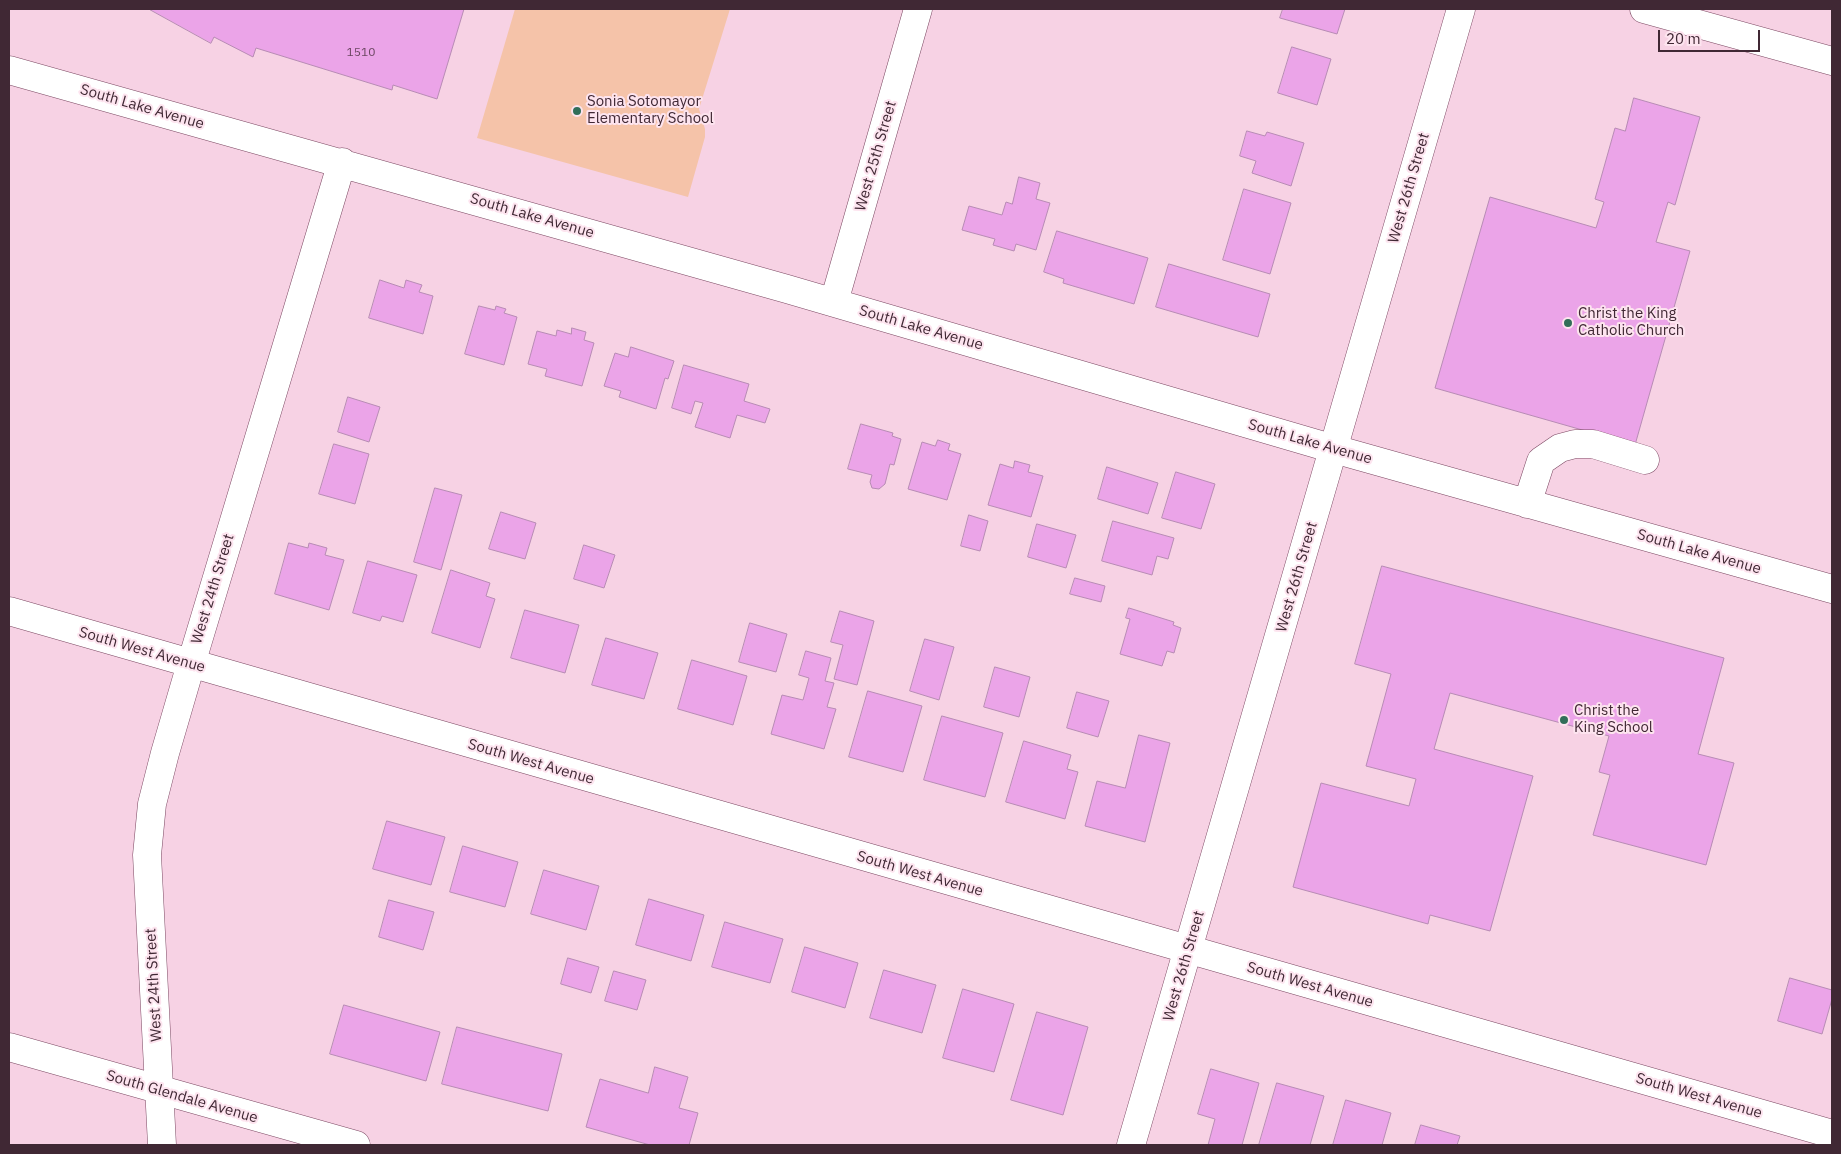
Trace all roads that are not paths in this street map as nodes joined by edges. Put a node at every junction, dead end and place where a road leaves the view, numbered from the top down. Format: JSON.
{"nodes":[{"id":1,"x":918,"y":9,"type":"edge"},
{"id":2,"x":1461,"y":9,"type":"edge"},
{"id":3,"x":1644,"y":9,"type":"edge"},
{"id":4,"x":1832,"y":61,"type":"edge"},
{"id":5,"x":9,"y":70,"type":"edge"},
{"id":6,"x":342,"y":162,"type":"junction"},
{"id":7,"x":834,"y":302,"type":"junction"},
{"id":8,"x":1334,"y":449,"type":"junction"},
{"id":9,"x":1645,"y":460,"type":"dead end"},
{"id":10,"x":1527,"y":504,"type":"junction"},
{"id":11,"x":1832,"y":589,"type":"edge"},
{"id":12,"x":9,"y":611,"type":"edge"},
{"id":13,"x":191,"y":664,"type":"junction"},
{"id":14,"x":1188,"y":950,"type":"junction"},
{"id":15,"x":9,"y":1048,"type":"edge"},
{"id":16,"x":159,"y":1091,"type":"junction"},
{"id":17,"x":1832,"y":1134,"type":"edge"},
{"id":18,"x":162,"y":1145,"type":"edge"},
{"id":19,"x":356,"y":1145,"type":"edge"},
{"id":20,"x":1132,"y":1145,"type":"edge"}],
"edges":[{"from":1,"to":7,"type":"street","name":"West 25th Street"},
{"from":2,"to":8,"type":"street","name":"West 26th Street"},
{"from":3,"to":4,"type":"street"},
{"from":5,"to":6,"type":"street","name":"South Lake Avenue"},
{"from":6,"to":7,"type":"street","name":"South Lake Avenue"},
{"from":6,"to":13,"type":"street","name":"West 24th Street"},
{"from":7,"to":8,"type":"street","name":"South Lake Avenue"},
{"from":8,"to":10,"type":"street","name":"South Lake Avenue"},
{"from":8,"to":14,"type":"street","name":"West 26th Street"},
{"from":9,"to":10,"type":"street"},
{"from":10,"to":11,"type":"street","name":"South Lake Avenue"},
{"from":12,"to":13,"type":"street","name":"South West Avenue"},
{"from":13,"to":14,"type":"street","name":"South West Avenue"},
{"from":13,"to":16,"type":"street","name":"West 24th Street"},
{"from":14,"to":17,"type":"street","name":"South West Avenue"},
{"from":14,"to":20,"type":"street","name":"West 26th Street"},
{"from":15,"to":16,"type":"street","name":"South Glendale Avenue"},
{"from":16,"to":18,"type":"street","name":"West 24th Street"},
{"from":16,"to":19,"type":"street","name":"South Glendale Avenue"}]}
